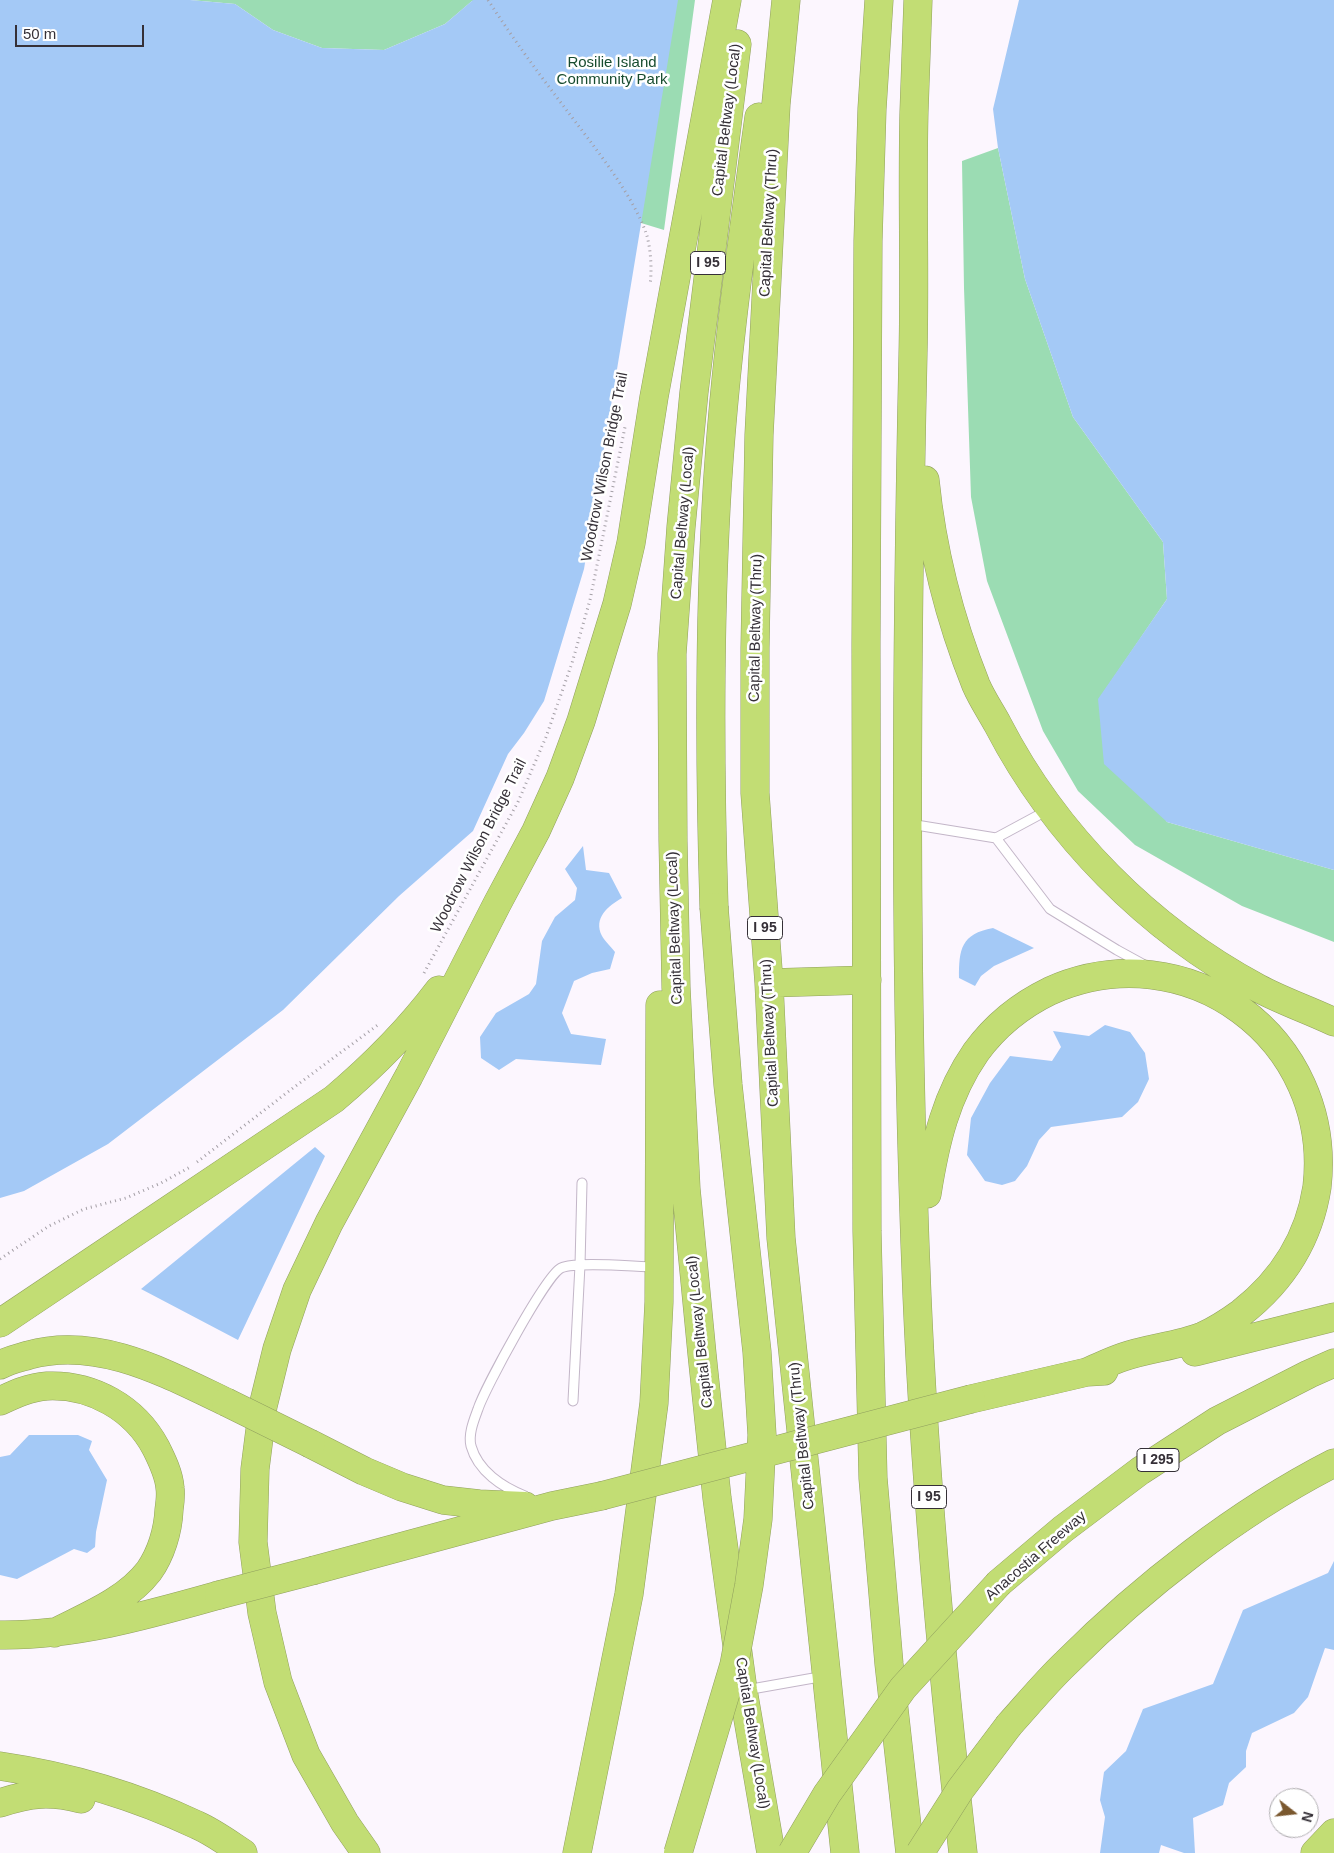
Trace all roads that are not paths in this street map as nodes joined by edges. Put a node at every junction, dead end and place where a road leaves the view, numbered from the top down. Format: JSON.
{"nodes":[{"id":1,"x":727,"y":0,"type":"edge"},
{"id":2,"x":742,"y":0,"type":"edge"},
{"id":3,"x":778,"y":0,"type":"edge"},
{"id":4,"x":786,"y":0,"type":"edge"},
{"id":5,"x":879,"y":0,"type":"edge"},
{"id":6,"x":918,"y":0,"type":"edge"},
{"id":7,"x":913,"y":347,"type":"junction"},
{"id":8,"x":672,"y":654,"type":"junction"},
{"id":9,"x":1050,"y":809,"type":"junction"},
{"id":10,"x":908,"y":823,"type":"junction"},
{"id":11,"x":996,"y":838,"type":"junction"},
{"id":12,"x":497,"y":904,"type":"junction"},
{"id":13,"x":1163,"y":976,"type":"junction"},
{"id":14,"x":867,"y":980,"type":"junction"},
{"id":15,"x":769,"y":984,"type":"junction"},
{"id":16,"x":1334,"y":1022,"type":"edge"},
{"id":17,"x":582,"y":1183,"type":"dead end"},
{"id":18,"x":580,"y":1266,"type":"junction"},
{"id":19,"x":659,"y":1268,"type":"junction"},
{"id":20,"x":917,"y":1295,"type":"junction"},
{"id":21,"x":11,"y":1316,"type":"edge"},
{"id":22,"x":1334,"y":1317,"type":"edge"},
{"id":23,"x":0,"y":1327,"type":"edge"},
{"id":24,"x":1334,"y":1363,"type":"edge"},
{"id":25,"x":0,"y":1365,"type":"edge"},
{"id":26,"x":1087,"y":1372,"type":"junction"},
{"id":27,"x":0,"y":1401,"type":"edge"},
{"id":28,"x":573,"y":1401,"type":"dead end"},
{"id":29,"x":1334,"y":1463,"type":"edge"},
{"id":30,"x":552,"y":1506,"type":"junction"},
{"id":31,"x":54,"y":1633,"type":"junction"},
{"id":32,"x":0,"y":1635,"type":"edge"},
{"id":33,"x":827,"y":1676,"type":"junction"},
{"id":34,"x":744,"y":1690,"type":"junction"},
{"id":35,"x":946,"y":1699,"type":"junction"},
{"id":36,"x":0,"y":1766,"type":"edge"},
{"id":37,"x":0,"y":1803,"type":"edge"},
{"id":38,"x":1334,"y":1833,"type":"edge"},
{"id":39,"x":213,"y":1853,"type":"edge"},
{"id":40,"x":242,"y":1853,"type":"edge"},
{"id":41,"x":366,"y":1853,"type":"edge"},
{"id":42,"x":577,"y":1853,"type":"edge"},
{"id":43,"x":678,"y":1853,"type":"edge"},
{"id":44,"x":771,"y":1853,"type":"edge"},
{"id":45,"x":792,"y":1853,"type":"edge"},
{"id":46,"x":845,"y":1853,"type":"edge"},
{"id":47,"x":910,"y":1853,"type":"edge"},
{"id":48,"x":920,"y":1853,"type":"edge"},
{"id":49,"x":963,"y":1853,"type":"edge"},
{"id":50,"x":980,"y":1853,"type":"edge"},
{"id":51,"x":1316,"y":1853,"type":"edge"}],
"edges":[{"from":1,"to":12,"type":"highway"},
{"from":2,"to":8,"type":"highway","name":"Capital Beltway (Local)","number":"I 95"},
{"from":3,"to":43,"type":"highway","bridge":true},
{"from":4,"to":15,"type":"highway","name":"Capital Beltway (Thru)","number":"I 95"},
{"from":5,"to":14,"type":"highway"},
{"from":6,"to":7,"type":"highway","number":"I 95"},
{"from":7,"to":9,"type":"highway"},
{"from":7,"to":10,"type":"highway","number":"I 95"},
{"from":8,"to":19,"type":"highway"},
{"from":8,"to":34,"type":"highway","name":"Capital Beltway (Local)","number":"I 95"},
{"from":9,"to":11,"type":"lane"},
{"from":9,"to":16,"type":"highway"},
{"from":10,"to":11,"type":"lane"},
{"from":10,"to":20,"type":"highway","number":"I 95"},
{"from":11,"to":13,"type":"lane"},
{"from":12,"to":21,"type":"highway"},
{"from":12,"to":41,"type":"highway"},
{"from":13,"to":20,"type":"highway"},
{"from":13,"to":26,"type":"highway"},
{"from":14,"to":15,"type":"highway"},
{"from":14,"to":47,"type":"highway"},
{"from":15,"to":33,"type":"highway","name":"Capital Beltway (Thru)","number":"I 95"},
{"from":17,"to":18,"type":"lane"},
{"from":18,"to":19,"type":"lane"},
{"from":18,"to":28,"type":"lane"},
{"from":18,"to":30,"type":"lane"},
{"from":19,"to":42,"type":"highway"},
{"from":20,"to":35,"type":"highway","number":"I 95"},
{"from":21,"to":23,"type":"highway"},
{"from":22,"to":26,"type":"highway"},
{"from":24,"to":45,"type":"highway","name":"Anacostia Freeway","number":"I 295","bridge":true},
{"from":25,"to":30,"type":"highway","bridge":true},
{"from":26,"to":30,"type":"highway","bridge":true},
{"from":27,"to":31,"type":"highway"},
{"from":29,"to":48,"type":"highway","bridge":true},
{"from":30,"to":31,"type":"highway","bridge":true},
{"from":31,"to":32,"type":"highway"},
{"from":33,"to":34,"type":"lane"},
{"from":33,"to":46,"type":"highway","name":"Capital Beltway (Thru)","number":"I 95"},
{"from":34,"to":44,"type":"highway","name":"Capital Beltway (Local)","number":"I 95"},
{"from":35,"to":49,"type":"highway","number":"I 95"},
{"from":35,"to":50,"type":"highway"},
{"from":36,"to":40,"type":"highway"},
{"from":37,"to":39,"type":"highway"},
{"from":38,"to":51,"type":"highway"}]}
